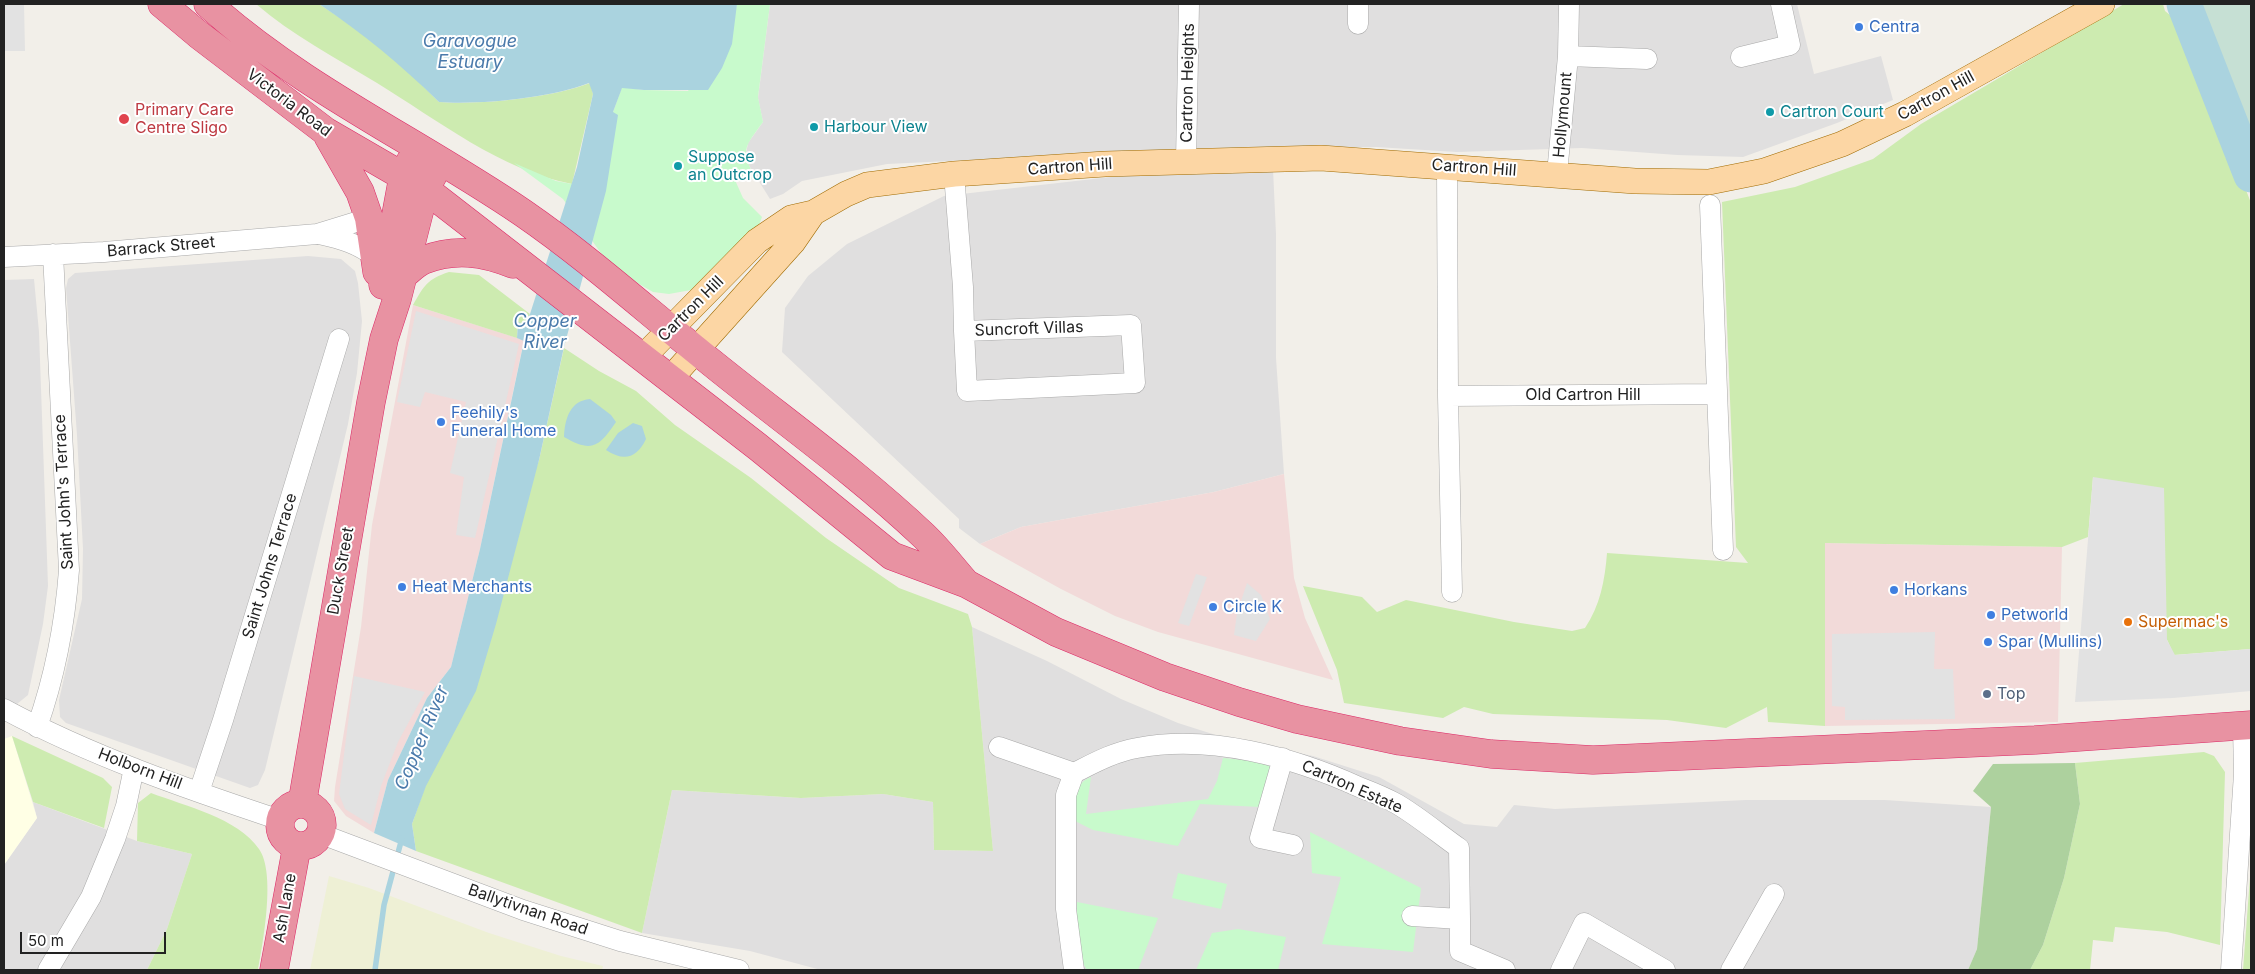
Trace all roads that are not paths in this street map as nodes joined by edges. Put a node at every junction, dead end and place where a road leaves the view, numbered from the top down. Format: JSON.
{"nodes":[{"id":1,"x":162,"y":4,"type":"edge"},
{"id":2,"x":208,"y":4,"type":"edge"},
{"id":3,"x":1189,"y":4,"type":"edge"},
{"id":4,"x":1358,"y":4,"type":"edge"},
{"id":5,"x":1569,"y":4,"type":"edge"},
{"id":6,"x":1781,"y":4,"type":"edge"},
{"id":7,"x":2102,"y":4,"type":"edge"},
{"id":8,"x":1358,"y":24,"type":"dead end"},
{"id":9,"x":1568,"y":56,"type":"junction"},
{"id":10,"x":1741,"y":57,"type":"dead end"},
{"id":11,"x":1646,"y":59,"type":"dead end"},
{"id":12,"x":325,"y":130,"type":"junction"},
{"id":13,"x":417,"y":146,"type":"junction"},
{"id":14,"x":442,"y":161,"type":"junction"},
{"id":15,"x":1186,"y":162,"type":"junction"},
{"id":16,"x":1447,"y":167,"type":"junction"},
{"id":17,"x":954,"y":174,"type":"junction"},
{"id":18,"x":1557,"y":174,"type":"junction"},
{"id":19,"x":414,"y":183,"type":"junction"},
{"id":20,"x":1710,"y":205,"type":"dead end"},
{"id":21,"x":813,"y":213,"type":"junction"},
{"id":22,"x":369,"y":218,"type":"junction"},
{"id":23,"x":317,"y":234,"type":"junction"},
{"id":24,"x":52,"y":254,"type":"junction"},
{"id":25,"x":4,"y":256,"type":"edge"},
{"id":26,"x":375,"y":257,"type":"junction"},
{"id":27,"x":533,"y":272,"type":"junction"},
{"id":28,"x":402,"y":276,"type":"junction"},
{"id":29,"x":381,"y":298,"type":"junction"},
{"id":30,"x":671,"y":329,"type":"junction"},
{"id":31,"x":964,"y":331,"type":"junction"},
{"id":32,"x":339,"y":339,"type":"dead end"},
{"id":33,"x":384,"y":339,"type":"junction"},
{"id":34,"x":696,"y":351,"type":"junction"},
{"id":35,"x":643,"y":357,"type":"junction"},
{"id":36,"x":670,"y":379,"type":"junction"},
{"id":37,"x":1717,"y":394,"type":"junction"},
{"id":38,"x":1448,"y":396,"type":"junction"},
{"id":39,"x":1723,"y":550,"type":"dead end"},
{"id":40,"x":967,"y":584,"type":"junction"},
{"id":41,"x":1452,"y":592,"type":"dead end"},
{"id":42,"x":4,"y":709,"type":"edge"},
{"id":43,"x":2247,"y":725,"type":"edge"},
{"id":44,"x":37,"y":727,"type":"junction"},
{"id":45,"x":999,"y":747,"type":"dead end"},
{"id":46,"x":1283,"y":758,"type":"junction"},
{"id":47,"x":134,"y":768,"type":"junction"},
{"id":48,"x":1074,"y":773,"type":"junction"},
{"id":49,"x":199,"y":792,"type":"junction"},
{"id":50,"x":302,"y":804,"type":"junction"},
{"id":51,"x":280,"y":820,"type":"junction"},
{"id":52,"x":321,"y":834,"type":"junction"},
{"id":53,"x":1293,"y":845,"type":"dead end"},
{"id":54,"x":297,"y":846,"type":"junction"},
{"id":55,"x":1774,"y":894,"type":"dead end"},
{"id":56,"x":1412,"y":916,"type":"dead end"},
{"id":57,"x":1460,"y":919,"type":"junction"},
{"id":58,"x":48,"y":970,"type":"edge"},
{"id":59,"x":274,"y":970,"type":"edge"},
{"id":60,"x":739,"y":970,"type":"edge"},
{"id":61,"x":1074,"y":970,"type":"edge"},
{"id":62,"x":1505,"y":970,"type":"edge"},
{"id":63,"x":1561,"y":970,"type":"edge"},
{"id":64,"x":1665,"y":970,"type":"edge"},
{"id":65,"x":1731,"y":970,"type":"edge"},
{"id":66,"x":2231,"y":970,"type":"edge"}],
"edges":[{"from":1,"to":12,"type":"highway","name":"Victoria Road"},
{"from":2,"to":13,"type":"highway","name":"Victoria Road"},
{"from":3,"to":15,"type":"street","name":"Cartron Heights"},
{"from":4,"to":8,"type":"street"},
{"from":5,"to":9,"type":"street","name":"Hollymount"},
{"from":6,"to":10,"type":"street"},
{"from":7,"to":18,"type":"main road","name":"Cartron Hill"},
{"from":9,"to":11,"type":"street","name":"Hollymount"},
{"from":9,"to":18,"type":"street","name":"Hollymount"},
{"from":12,"to":19,"type":"highway","name":"Victoria Road"},
{"from":12,"to":22,"type":"highway"},
{"from":13,"to":14,"type":"highway","name":"Victoria Road"},
{"from":13,"to":19,"type":"highway","name":"Duck Street"},
{"from":14,"to":19,"type":"highway","name":"Duck Street"},
{"from":14,"to":30,"type":"highway","name":"Victoria Road"},
{"from":15,"to":16,"type":"main road","name":"Cartron Hill"},
{"from":15,"to":17,"type":"main road","name":"Cartron Hill"},
{"from":16,"to":18,"type":"main road","name":"Cartron Hill"},
{"from":16,"to":38,"type":"street"},
{"from":17,"to":21,"type":"main road","name":"Cartron Hill"},
{"from":17,"to":31,"type":"street","name":"Suncroft Villas"},
{"from":19,"to":27,"type":"highway","name":"Victoria Road"},
{"from":19,"to":28,"type":"highway","name":"Duck Street"},
{"from":19,"to":29,"type":"highway","name":"Duck Street"},
{"from":20,"to":37,"type":"street"},
{"from":21,"to":30,"type":"main road","name":"Cartron Hill"},
{"from":21,"to":34,"type":"main road","name":"Cartron Hill"},
{"from":22,"to":23,"type":"street","name":"Barrack Street"},
{"from":22,"to":26,"type":"highway"},
{"from":23,"to":24,"type":"street","name":"Barrack Street"},
{"from":23,"to":26,"type":"street","name":"Barrack Street"},
{"from":24,"to":25,"type":"street","name":"Barrack Street"},
{"from":24,"to":44,"type":"street","name":"Saint John's Terrace"},
{"from":26,"to":29,"type":"highway"},
{"from":27,"to":28,"type":"highway"},
{"from":27,"to":35,"type":"highway","name":"Victoria Road"},
{"from":28,"to":33,"type":"highway","name":"Duck Street"},
{"from":29,"to":33,"type":"highway","name":"Duck Street"},
{"from":30,"to":34,"type":"highway","name":"Victoria Road"},
{"from":30,"to":35,"type":"main road","name":"Cartron Hill"},
{"from":31,"to":31,"type":"street","name":"Suncroft Villas"},
{"from":32,"to":49,"type":"street","name":"Saint Johns Terrace"},
{"from":33,"to":50,"type":"highway","name":"Duck Street"},
{"from":34,"to":36,"type":"main road","name":"Cartron Hill"},
{"from":34,"to":40,"type":"highway","name":"Victoria Road"},
{"from":35,"to":36,"type":"highway","name":"Victoria Road"},
{"from":36,"to":40,"type":"highway","name":"Victoria Road"},
{"from":37,"to":38,"type":"street","name":"Old Cartron Hill"},
{"from":37,"to":39,"type":"street"},
{"from":38,"to":41,"type":"street"},
{"from":40,"to":43,"type":"highway"},
{"from":42,"to":44,"type":"street","name":"Holborn Hill"},
{"from":43,"to":66,"type":"street"},
{"from":44,"to":47,"type":"street","name":"Holborn Hill"},
{"from":45,"to":48,"type":"street"},
{"from":46,"to":48,"type":"street","name":"Cartron Estate"},
{"from":46,"to":53,"type":"street","name":"Cartron Estate"},
{"from":46,"to":57,"type":"street","name":"Cartron Estate"},
{"from":47,"to":49,"type":"street","name":"Holborn Hill"},
{"from":47,"to":58,"type":"street"},
{"from":48,"to":61,"type":"street"},
{"from":49,"to":51,"type":"street","name":"Holborn Hill"},
{"from":50,"to":51,"type":"highway"},
{"from":50,"to":52,"type":"highway"},
{"from":51,"to":54,"type":"highway"},
{"from":52,"to":54,"type":"highway"},
{"from":52,"to":60,"type":"street","name":"Ballytivnan Road"},
{"from":54,"to":59,"type":"highway","name":"Ash Lane"},
{"from":55,"to":65,"type":"street"},
{"from":56,"to":57,"type":"street"},
{"from":57,"to":62,"type":"street","name":"Cartron Estate"},
{"from":63,"to":64,"type":"street"}]}
